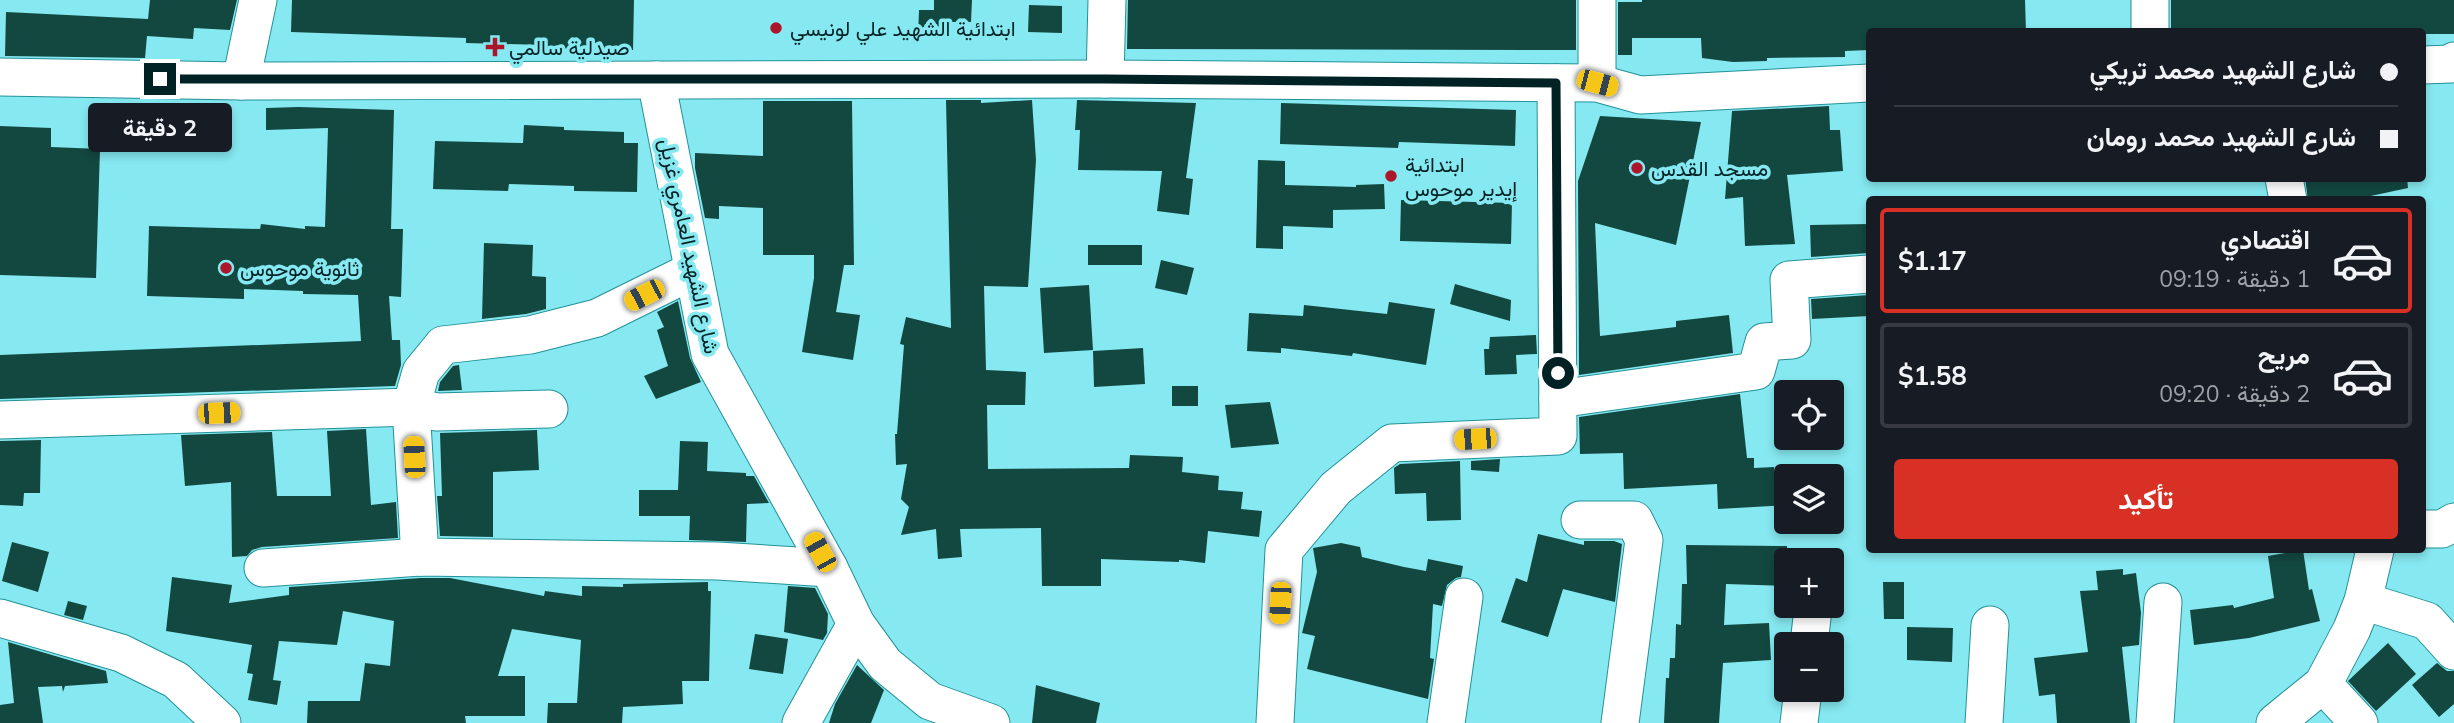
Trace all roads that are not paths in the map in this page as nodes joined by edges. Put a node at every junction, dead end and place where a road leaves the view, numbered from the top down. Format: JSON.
{"nodes":[{"id":1,"x":258,"y":0,"type":"edge"},
{"id":2,"x":1107,"y":0,"type":"edge"},
{"id":3,"x":1597,"y":0,"type":"edge"},
{"id":4,"x":2150,"y":0,"type":"edge"},
{"id":5,"x":2150,"y":28,"type":"edge"},
{"id":6,"x":2454,"y":61,"type":"edge"},
{"id":7,"x":2426,"y":65,"type":"edge"},
{"id":8,"x":0,"y":77,"type":"edge"},
{"id":9,"x":1105,"y":79,"type":"junction"},
{"id":10,"x":656,"y":80,"type":"junction"},
{"id":11,"x":241,"y":81,"type":"junction"},
{"id":12,"x":1556,"y":83,"type":"junction"},
{"id":13,"x":1597,"y":83,"type":"junction"},
{"id":14,"x":1866,"y":83,"type":"edge"},
{"id":15,"x":692,"y":271,"type":"junction"},
{"id":16,"x":1866,"y":274,"type":"edge"},
{"id":17,"x":1558,"y":399,"type":"junction"},
{"id":18,"x":411,"y":407,"type":"junction"},
{"id":19,"x":549,"y":409,"type":"dead end"},
{"id":20,"x":0,"y":420,"type":"edge"},
{"id":21,"x":1580,"y":520,"type":"dead end"},
{"id":22,"x":2454,"y":522,"type":"edge"},
{"id":23,"x":2426,"y":529,"type":"edge"},
{"id":24,"x":2374,"y":553,"type":"edge"},
{"id":25,"x":420,"y":557,"type":"junction"},
{"id":26,"x":264,"y":568,"type":"dead end"},
{"id":27,"x":829,"y":568,"type":"junction"},
{"id":28,"x":1464,"y":597,"type":"dead end"},
{"id":29,"x":2363,"y":601,"type":"junction"},
{"id":30,"x":2163,"y":602,"type":"dead end"},
{"id":31,"x":0,"y":618,"type":"edge"},
{"id":32,"x":856,"y":625,"type":"junction"},
{"id":33,"x":1990,"y":625,"type":"dead end"},
{"id":34,"x":2454,"y":651,"type":"edge"},
{"id":35,"x":2323,"y":684,"type":"junction"},
{"id":36,"x":1802,"y":702,"type":"edge"},
{"id":37,"x":222,"y":723,"type":"edge"},
{"id":38,"x":802,"y":723,"type":"edge"},
{"id":39,"x":991,"y":723,"type":"edge"},
{"id":40,"x":1275,"y":723,"type":"edge"},
{"id":41,"x":1447,"y":723,"type":"edge"},
{"id":42,"x":1620,"y":723,"type":"edge"},
{"id":43,"x":1799,"y":723,"type":"edge"},
{"id":44,"x":1984,"y":723,"type":"edge"},
{"id":45,"x":2155,"y":723,"type":"edge"},
{"id":46,"x":2275,"y":723,"type":"edge"},
{"id":47,"x":2359,"y":723,"type":"edge"}],
"edges":[{"from":1,"to":11,"type":"street"},
{"from":2,"to":9,"type":"street"},
{"from":3,"to":13,"type":"street"},
{"from":4,"to":5,"type":"street"},
{"from":6,"to":7,"type":"street"},
{"from":8,"to":11,"type":"street"},
{"from":9,"to":10,"type":"street"},
{"from":9,"to":12,"type":"street"},
{"from":10,"to":11,"type":"street"},
{"from":10,"to":15,"type":"street","name":"شارع الشهيد العامري غزيل"},
{"from":12,"to":13,"type":"street"},
{"from":12,"to":17,"type":"street"},
{"from":13,"to":14,"type":"street"},
{"from":15,"to":18,"type":"street"},
{"from":15,"to":27,"type":"street","name":"شارع الشهيد العامري غزيل"},
{"from":16,"to":17,"type":"street"},
{"from":17,"to":40,"type":"street"},
{"from":18,"to":19,"type":"street"},
{"from":18,"to":20,"type":"street"},
{"from":18,"to":25,"type":"street"},
{"from":21,"to":42,"type":"street"},
{"from":22,"to":23,"type":"street"},
{"from":24,"to":29,"type":"street"},
{"from":25,"to":26,"type":"street"},
{"from":25,"to":27,"type":"street"},
{"from":27,"to":32,"type":"street","name":"شارع الشهيد العامري غزيل"},
{"from":28,"to":41,"type":"street"},
{"from":29,"to":34,"type":"street"},
{"from":29,"to":35,"type":"street"},
{"from":30,"to":45,"type":"street"},
{"from":31,"to":37,"type":"street"},
{"from":32,"to":38,"type":"street"},
{"from":32,"to":39,"type":"street","name":"شارع الشهيد العامري غزيل"},
{"from":33,"to":44,"type":"street"},
{"from":35,"to":46,"type":"street"},
{"from":35,"to":47,"type":"street"},
{"from":36,"to":43,"type":"street"}]}
